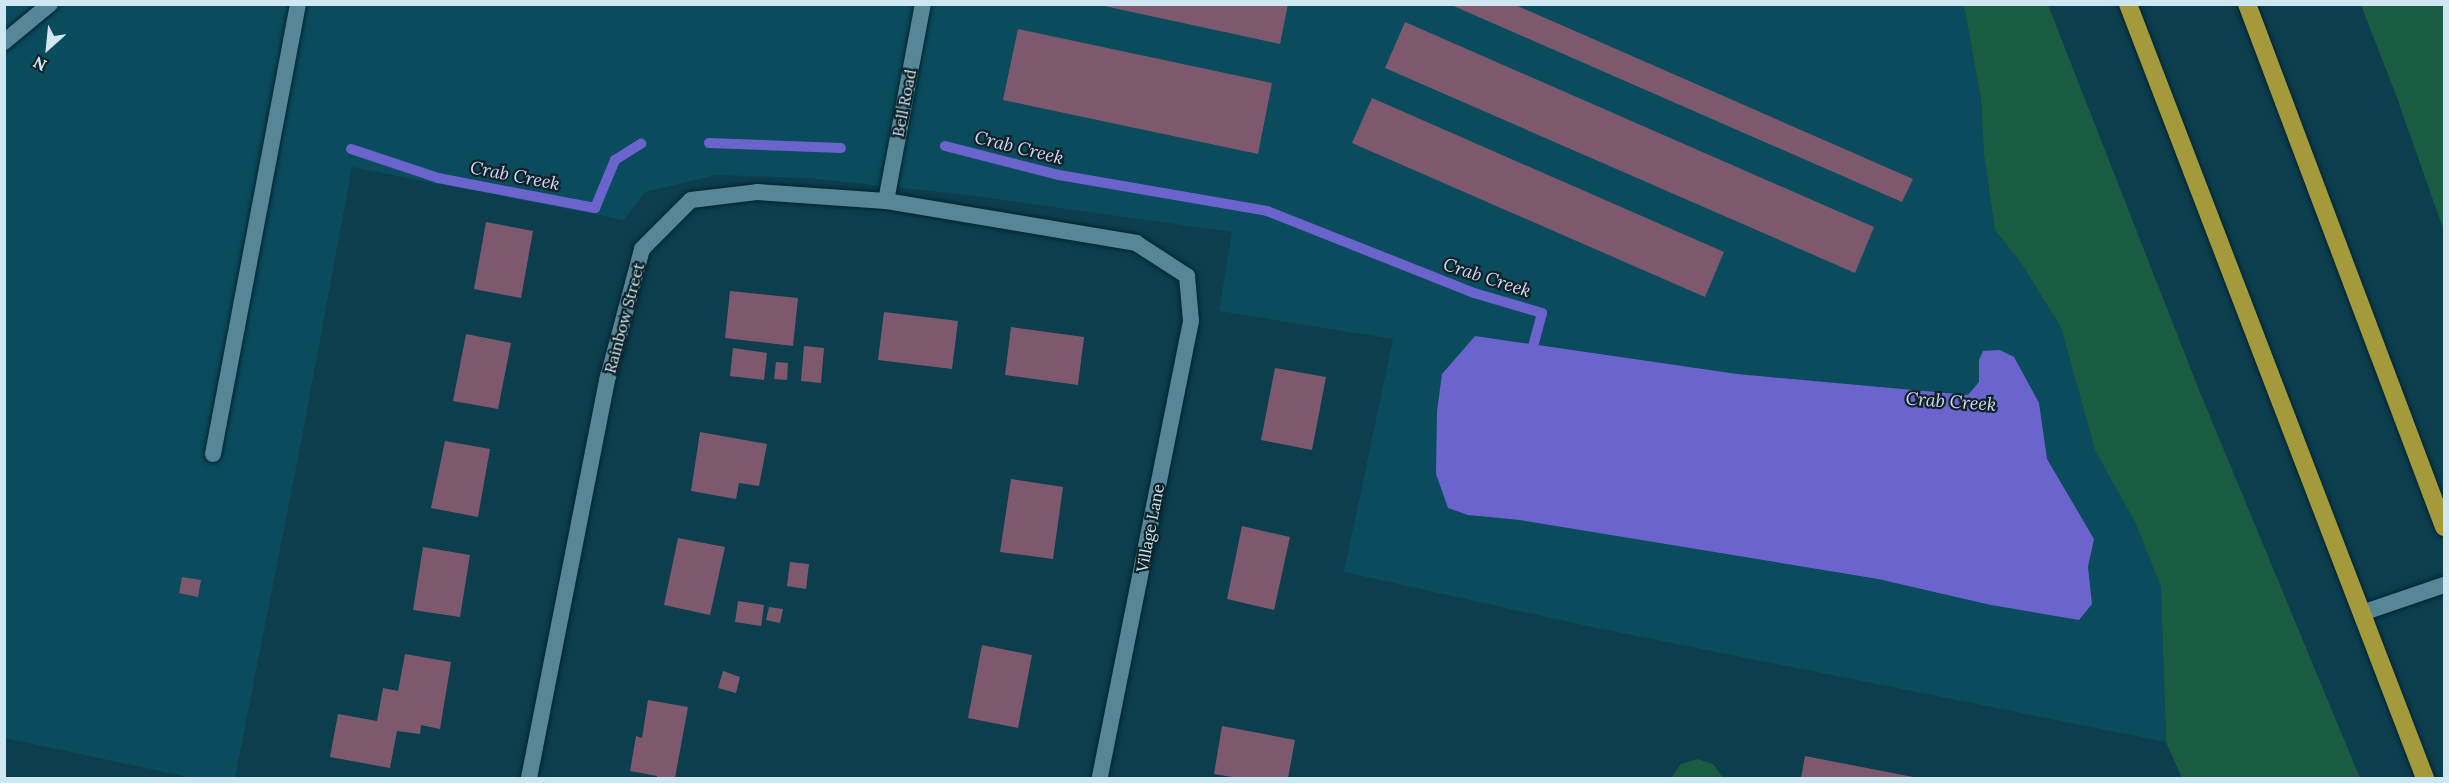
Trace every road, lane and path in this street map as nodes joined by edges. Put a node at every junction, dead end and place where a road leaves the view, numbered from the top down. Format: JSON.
{"nodes":[{"id":1,"x":50,"y":4,"type":"edge"},
{"id":2,"x":298,"y":4,"type":"edge"},
{"id":3,"x":923,"y":4,"type":"edge"},
{"id":4,"x":2128,"y":4,"type":"edge"},
{"id":5,"x":2247,"y":4,"type":"edge"},
{"id":6,"x":4,"y":42,"type":"edge"},
{"id":7,"x":886,"y":201,"type":"junction"},
{"id":8,"x":1187,"y":276,"type":"joint"},
{"id":9,"x":213,"y":454,"type":"dead end"},
{"id":10,"x":2445,"y":527,"type":"edge"},
{"id":11,"x":2445,"y":585,"type":"edge"},
{"id":12,"x":2362,"y":613,"type":"junction"},
{"id":13,"x":529,"y":778,"type":"edge"},
{"id":14,"x":1100,"y":778,"type":"edge"},
{"id":15,"x":2425,"y":778,"type":"edge"}],
"edges":[{"from":1,"to":6,"type":"street"},
{"from":2,"to":9,"type":"street"},
{"from":3,"to":7,"type":"street","name":"Bell Road"},
{"from":4,"to":12,"type":"highway"},
{"from":5,"to":10,"type":"highway"},
{"from":7,"to":8,"type":"street","name":"Rainbow Street"},
{"from":7,"to":13,"type":"street","name":"Rainbow Street"},
{"from":8,"to":14,"type":"street","name":"Village Lane"},
{"from":11,"to":12,"type":"street"},
{"from":12,"to":15,"type":"highway"}]}
